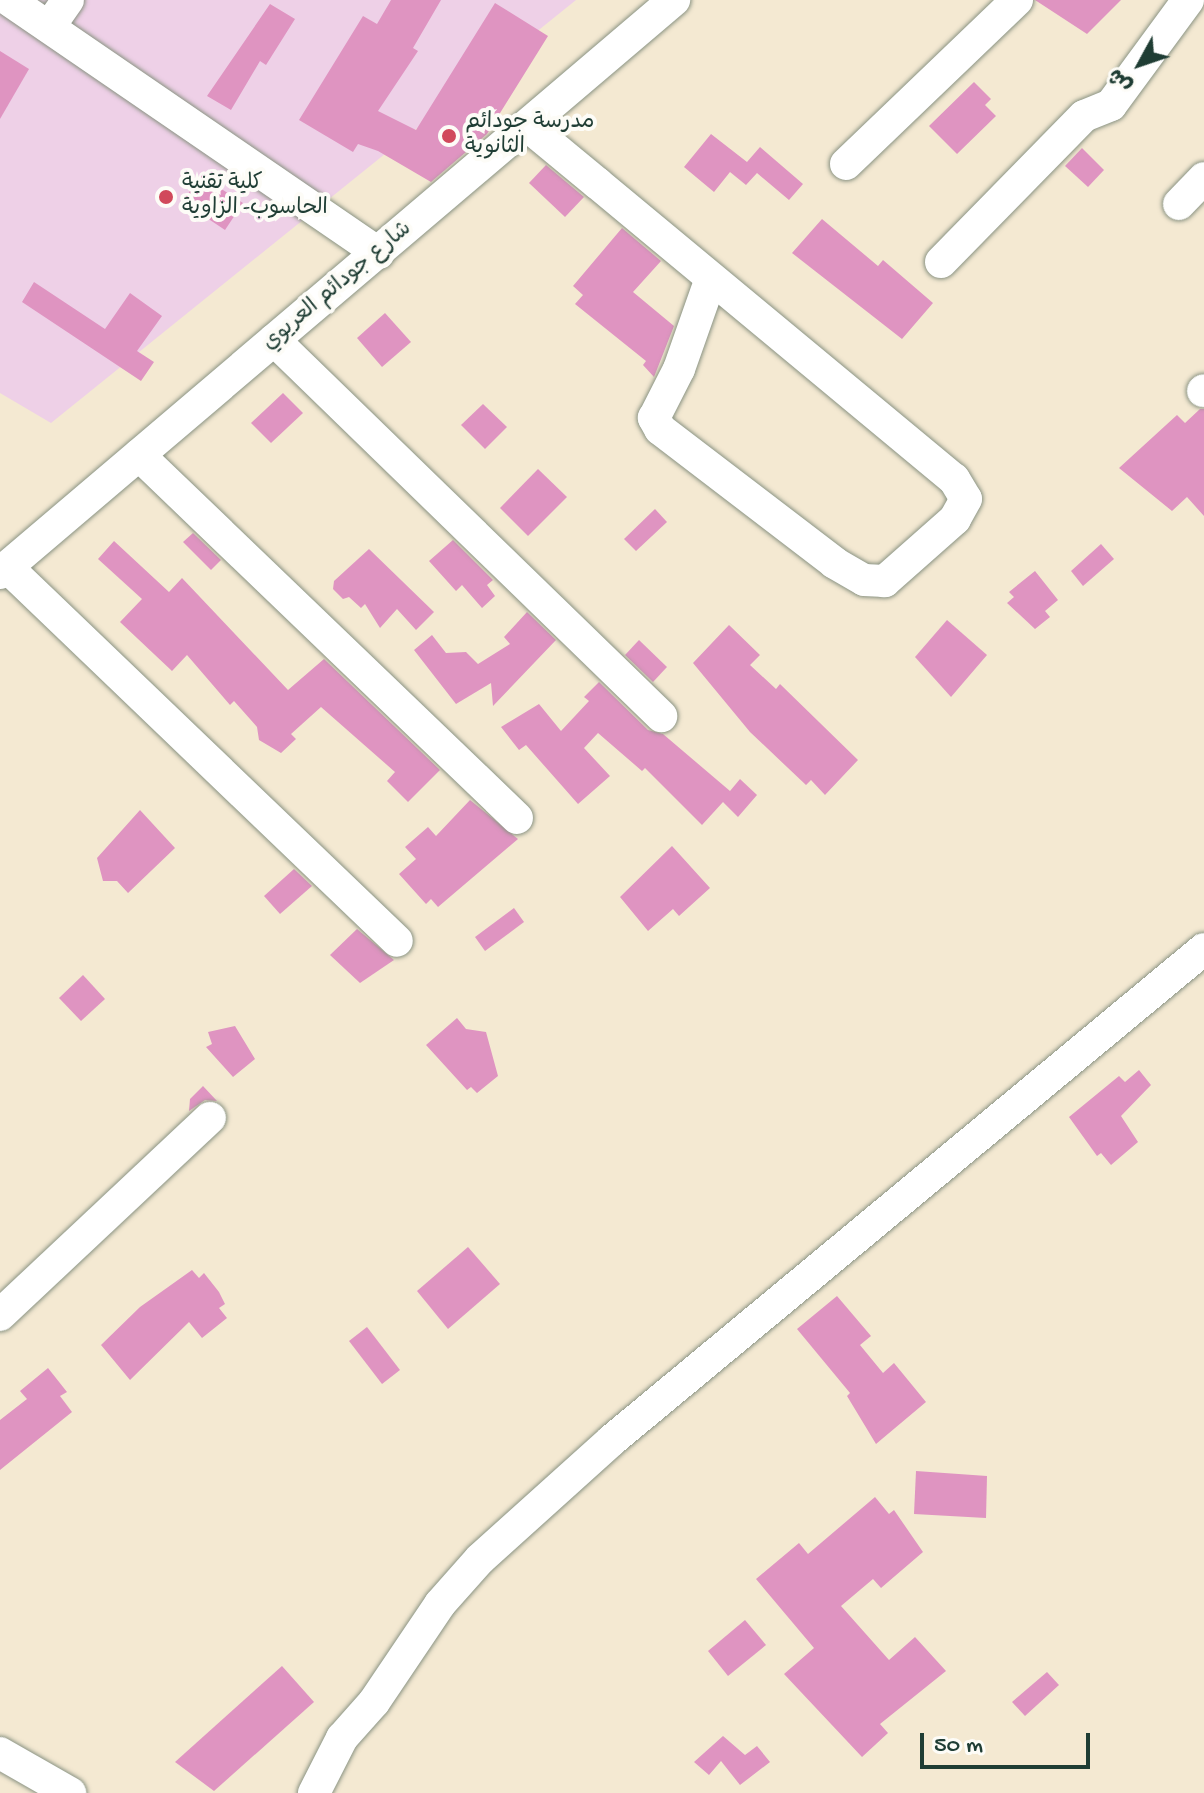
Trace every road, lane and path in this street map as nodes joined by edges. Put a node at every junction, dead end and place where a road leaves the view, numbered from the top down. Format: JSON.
{"nodes":[{"id":1,"x":9,"y":0,"type":"edge"},
{"id":2,"x":68,"y":0,"type":"edge"},
{"id":3,"x":674,"y":0,"type":"edge"},
{"id":4,"x":1017,"y":0,"type":"edge"},
{"id":5,"x":1188,"y":0,"type":"edge"},
{"id":6,"x":49,"y":27,"type":"junction"},
{"id":7,"x":528,"y":126,"type":"junction"},
{"id":8,"x":846,"y":164,"type":"dead end"},
{"id":9,"x":1204,"y":178,"type":"edge"},
{"id":10,"x":1179,"y":204,"type":"dead end"},
{"id":11,"x":379,"y":253,"type":"junction"},
{"id":12,"x":941,"y":262,"type":"dead end"},
{"id":13,"x":711,"y":278,"type":"junction"},
{"id":14,"x":274,"y":340,"type":"junction"},
{"id":15,"x":139,"y":455,"type":"junction"},
{"id":16,"x":3,"y":570,"type":"edge"},
{"id":17,"x":661,"y":716,"type":"dead end"},
{"id":18,"x":517,"y":818,"type":"dead end"},
{"id":19,"x":397,"y":941,"type":"dead end"},
{"id":20,"x":1204,"y":949,"type":"edge"},
{"id":21,"x":210,"y":1118,"type":"dead end"},
{"id":22,"x":0,"y":1315,"type":"edge"},
{"id":23,"x":0,"y":1753,"type":"edge"},
{"id":24,"x":54,"y":1789,"type":"edge"},
{"id":25,"x":314,"y":1793,"type":"edge"}],
"edges":[{"from":1,"to":6,"type":"street"},
{"from":2,"to":6,"type":"street"},
{"from":3,"to":7,"type":"street","name":"شارع جودائم العريوي"},
{"from":4,"to":8,"type":"street"},
{"from":5,"to":12,"type":"street"},
{"from":6,"to":11,"type":"street"},
{"from":7,"to":11,"type":"street","name":"شارع جودائم العريوي"},
{"from":7,"to":13,"type":"street"},
{"from":9,"to":10,"type":"street"},
{"from":11,"to":14,"type":"street","name":"شارع جودائم العريوي"},
{"from":13,"to":13,"type":"street"},
{"from":14,"to":15,"type":"street","name":"شارع جودائم العريوي"},
{"from":14,"to":17,"type":"street"},
{"from":15,"to":16,"type":"street","name":"شارع جودائم العريوي"},
{"from":15,"to":18,"type":"street"},
{"from":16,"to":19,"type":"street"},
{"from":20,"to":25,"type":"street"},
{"from":21,"to":22,"type":"street"},
{"from":23,"to":24,"type":"street"}]}
